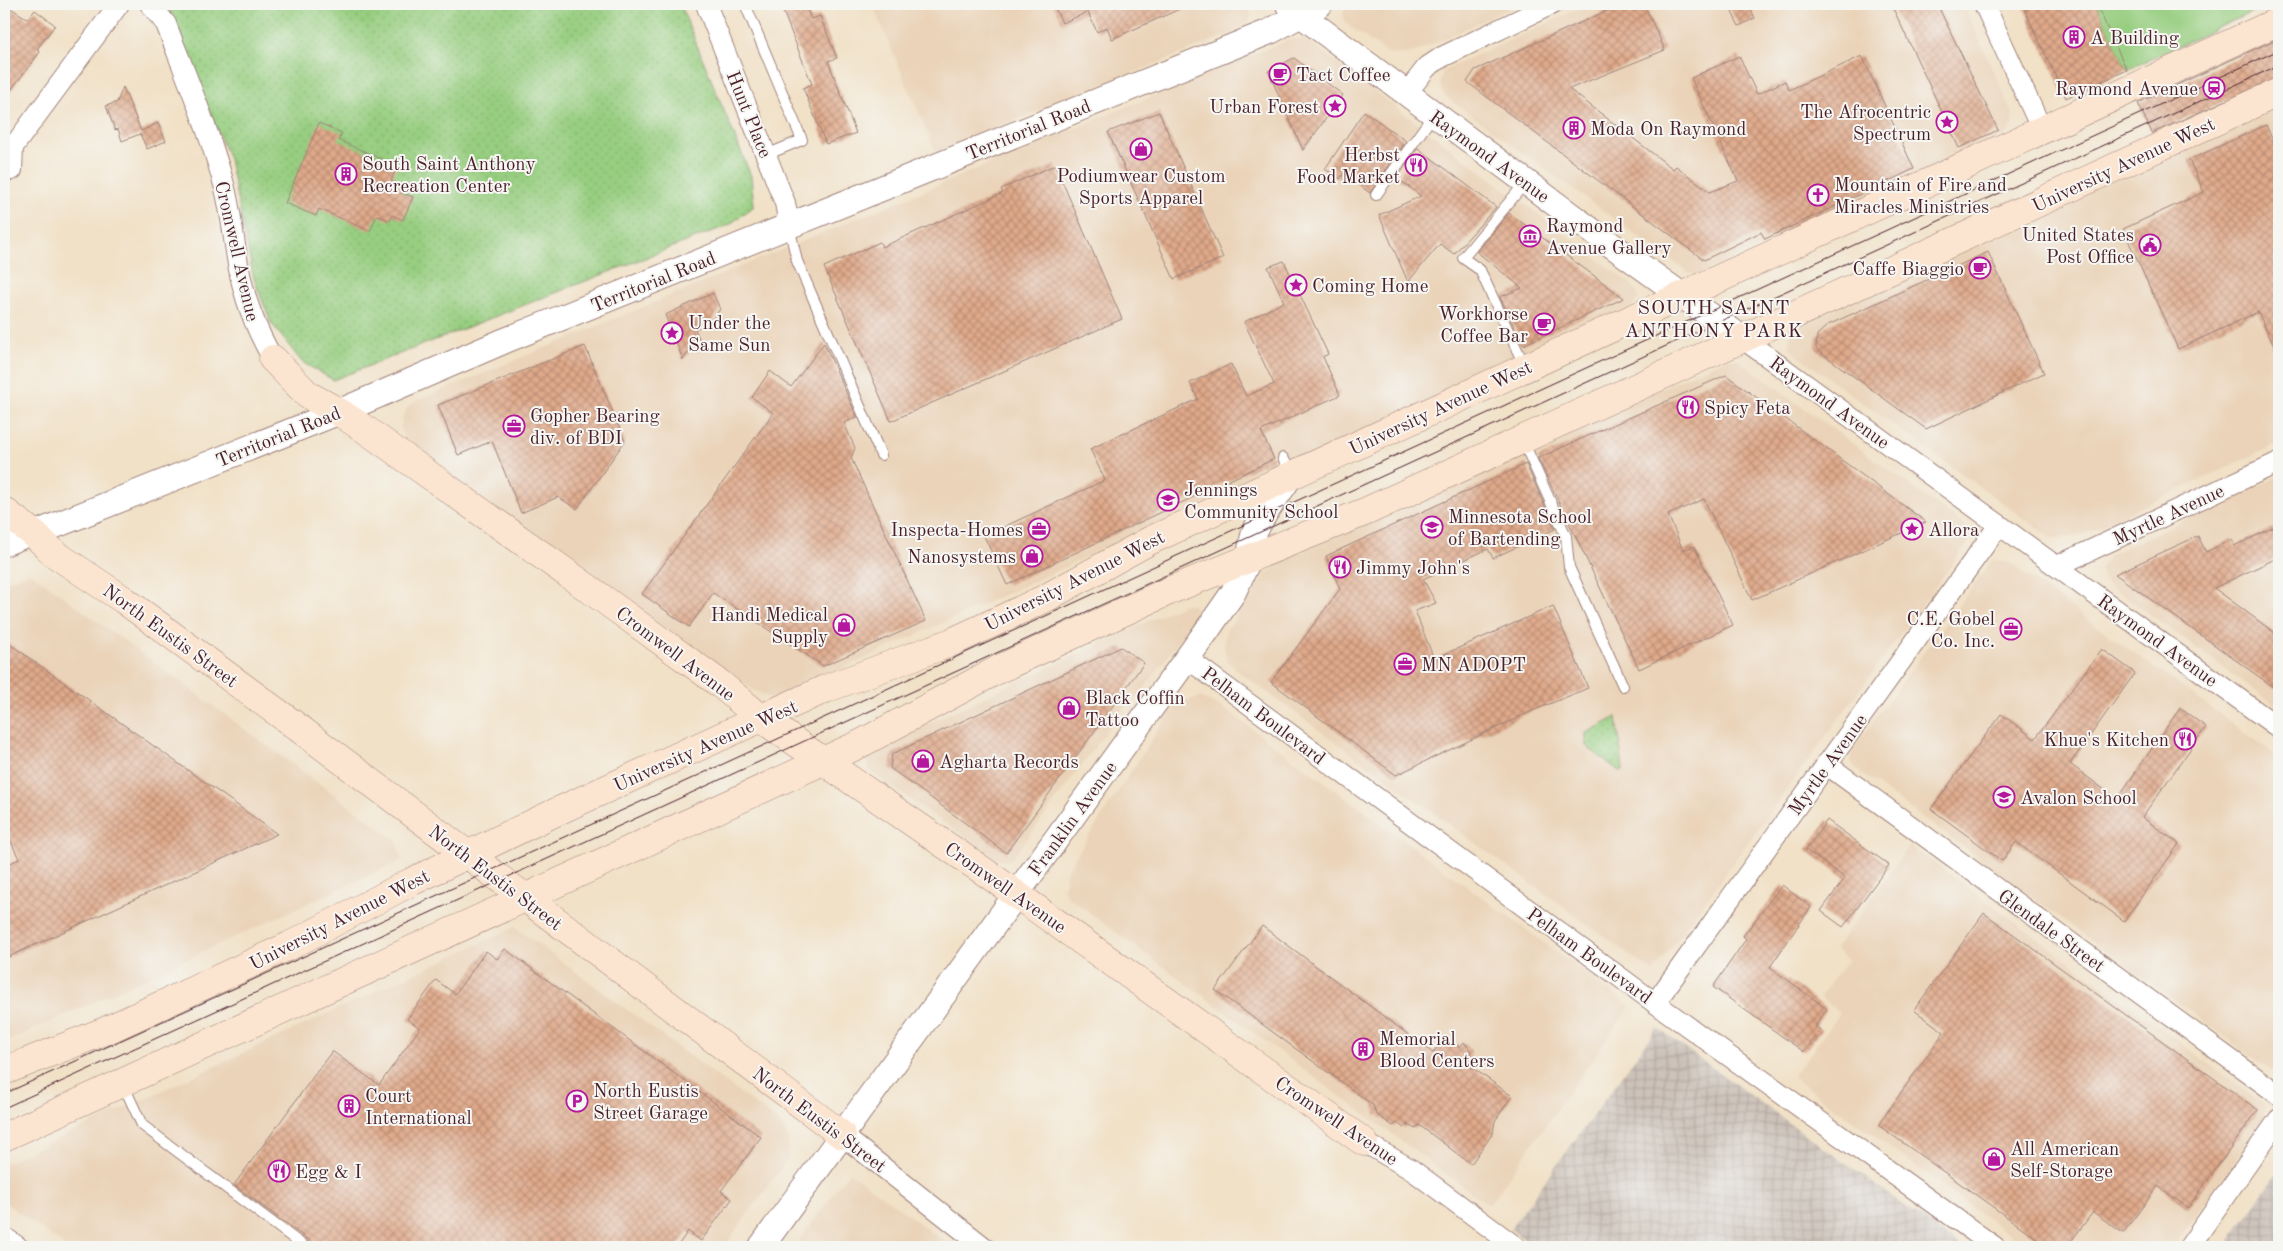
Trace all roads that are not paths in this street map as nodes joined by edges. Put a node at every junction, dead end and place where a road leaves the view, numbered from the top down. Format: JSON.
{"nodes":[{"id":1,"x":119,"y":4,"type":"edge"},
{"id":2,"x":150,"y":4,"type":"edge"},
{"id":3,"x":706,"y":4,"type":"edge"},
{"id":4,"x":745,"y":4,"type":"edge"},
{"id":5,"x":1552,"y":4,"type":"edge"},
{"id":6,"x":1984,"y":4,"type":"edge"},
{"id":7,"x":1302,"y":7,"type":"edge"},
{"id":8,"x":2279,"y":21,"type":"edge"},
{"id":9,"x":2279,"y":92,"type":"edge"},
{"id":10,"x":1406,"y":94,"type":"junction"},
{"id":11,"x":1434,"y":114,"type":"junction"},
{"id":12,"x":2042,"y":130,"type":"junction"},
{"id":13,"x":766,"y":155,"type":"junction"},
{"id":14,"x":12,"y":170,"type":"dead end"},
{"id":15,"x":1526,"y":182,"type":"junction"},
{"id":16,"x":1376,"y":195,"type":"dead end"},
{"id":17,"x":789,"y":225,"type":"junction"},
{"id":18,"x":1684,"y":297,"type":"junction"},
{"id":19,"x":1743,"y":339,"type":"junction"},
{"id":20,"x":273,"y":359,"type":"joint"},
{"id":21,"x":1526,"y":368,"type":"junction"},
{"id":22,"x":339,"y":412,"type":"junction"},
{"id":23,"x":1523,"y":441,"type":"junction"},
{"id":24,"x":882,"y":455,"type":"dead end"},
{"id":25,"x":2279,"y":462,"type":"edge"},
{"id":26,"x":1288,"y":466,"type":"junction"},
{"id":27,"x":4,"y":511,"type":"edge"},
{"id":28,"x":1999,"y":525,"type":"junction"},
{"id":29,"x":34,"y":534,"type":"junction"},
{"id":30,"x":4,"y":546,"type":"edge"},
{"id":31,"x":1248,"y":561,"type":"junction"},
{"id":32,"x":2057,"y":566,"type":"junction"},
{"id":33,"x":1188,"y":658,"type":"junction"},
{"id":34,"x":1623,"y":686,"type":"dead end"},
{"id":35,"x":762,"y":719,"type":"junction"},
{"id":36,"x":2279,"y":728,"type":"edge"},
{"id":37,"x":822,"y":760,"type":"junction"},
{"id":38,"x":1826,"y":764,"type":"junction"},
{"id":39,"x":470,"y":854,"type":"junction"},
{"id":40,"x":1017,"y":894,"type":"junction"},
{"id":41,"x":523,"y":898,"type":"junction"},
{"id":42,"x":1655,"y":1003,"type":"junction"},
{"id":43,"x":4,"y":1071,"type":"edge"},
{"id":44,"x":123,"y":1083,"type":"junction"},
{"id":45,"x":2279,"y":1095,"type":"edge"},
{"id":46,"x":2279,"y":1119,"type":"edge"},
{"id":47,"x":842,"y":1135,"type":"junction"},
{"id":48,"x":4,"y":1137,"type":"edge"},
{"id":49,"x":1364,"y":1142,"type":"joint"},
{"id":50,"x":4,"y":1237,"type":"edge"},
{"id":51,"x":18,"y":1247,"type":"edge"},
{"id":52,"x":306,"y":1247,"type":"edge"},
{"id":53,"x":761,"y":1247,"type":"edge"},
{"id":54,"x":984,"y":1247,"type":"edge"},
{"id":55,"x":1516,"y":1247,"type":"edge"},
{"id":56,"x":1995,"y":1247,"type":"edge"},
{"id":57,"x":2189,"y":1247,"type":"edge"}],
"edges":[{"from":1,"to":14,"type":"street"},
{"from":2,"to":20,"type":"street","name":"Cromwell Avenue"},
{"from":3,"to":13,"type":"street","name":"Hunt Place"},
{"from":4,"to":13,"type":"lane"},
{"from":5,"to":10,"type":"street"},
{"from":6,"to":12,"type":"street"},
{"from":7,"to":10,"type":"street","name":"Raymond Avenue"},
{"from":7,"to":17,"type":"street","name":"Territorial Road"},
{"from":8,"to":12,"type":"main road","name":"University Avenue West"},
{"from":9,"to":19,"type":"main road","name":"University Avenue West"},
{"from":10,"to":11,"type":"street","name":"Raymond Avenue"},
{"from":11,"to":15,"type":"street","name":"Raymond Avenue"},
{"from":11,"to":16,"type":"lane"},
{"from":12,"to":18,"type":"main road","name":"University Avenue West"},
{"from":13,"to":17,"type":"street","name":"Hunt Place"},
{"from":15,"to":18,"type":"street","name":"Raymond Avenue"},
{"from":15,"to":21,"type":"lane"},
{"from":17,"to":22,"type":"street","name":"Territorial Road"},
{"from":17,"to":24,"type":"lane"},
{"from":18,"to":19,"type":"street","name":"Raymond Avenue"},
{"from":18,"to":21,"type":"main road","name":"University Avenue West"},
{"from":19,"to":23,"type":"main road","name":"University Avenue West"},
{"from":19,"to":28,"type":"street","name":"Raymond Avenue"},
{"from":20,"to":22,"type":"main road","name":"Cromwell Avenue"},
{"from":21,"to":26,"type":"main road","name":"University Avenue West"},
{"from":22,"to":29,"type":"street","name":"Territorial Road"},
{"from":22,"to":35,"type":"main road","name":"Cromwell Avenue"},
{"from":23,"to":31,"type":"main road","name":"University Avenue West"},
{"from":23,"to":34,"type":"lane"},
{"from":25,"to":32,"type":"street","name":"Myrtle Avenue"},
{"from":26,"to":31,"type":"street","name":"Franklin Avenue"},
{"from":26,"to":35,"type":"main road","name":"University Avenue West"},
{"from":27,"to":29,"type":"main road","name":"North Eustis Street"},
{"from":28,"to":32,"type":"street","name":"Raymond Avenue"},
{"from":28,"to":38,"type":"street","name":"Myrtle Avenue"},
{"from":29,"to":30,"type":"street","name":"Territorial Road"},
{"from":29,"to":39,"type":"main road","name":"North Eustis Street"},
{"from":31,"to":33,"type":"street","name":"Franklin Avenue"},
{"from":31,"to":37,"type":"main road","name":"University Avenue West"},
{"from":32,"to":36,"type":"street","name":"Raymond Avenue"},
{"from":33,"to":40,"type":"street","name":"Franklin Avenue"},
{"from":33,"to":42,"type":"street","name":"Pelham Boulevard"},
{"from":35,"to":37,"type":"main road","name":"Cromwell Avenue"},
{"from":35,"to":39,"type":"main road","name":"University Avenue West"},
{"from":37,"to":40,"type":"main road","name":"Cromwell Avenue"},
{"from":37,"to":41,"type":"main road","name":"University Avenue West"},
{"from":38,"to":42,"type":"street","name":"Myrtle Avenue"},
{"from":38,"to":45,"type":"street","name":"Glendale Street"},
{"from":39,"to":41,"type":"main road","name":"North Eustis Street"},
{"from":39,"to":43,"type":"main road","name":"University Avenue West"},
{"from":40,"to":47,"type":"street","name":"Franklin Avenue"},
{"from":40,"to":49,"type":"main road","name":"Cromwell Avenue"},
{"from":41,"to":44,"type":"main road","name":"University Avenue West"},
{"from":41,"to":47,"type":"main road","name":"North Eustis Street"},
{"from":42,"to":56,"type":"street","name":"Pelham Boulevard"},
{"from":44,"to":48,"type":"main road","name":"University Avenue West"},
{"from":44,"to":52,"type":"lane"},
{"from":46,"to":57,"type":"street"},
{"from":47,"to":53,"type":"street","name":"Franklin Avenue"},
{"from":47,"to":54,"type":"street","name":"North Eustis Street"},
{"from":49,"to":55,"type":"street","name":"Cromwell Avenue"},
{"from":50,"to":51,"type":"street"}]}
